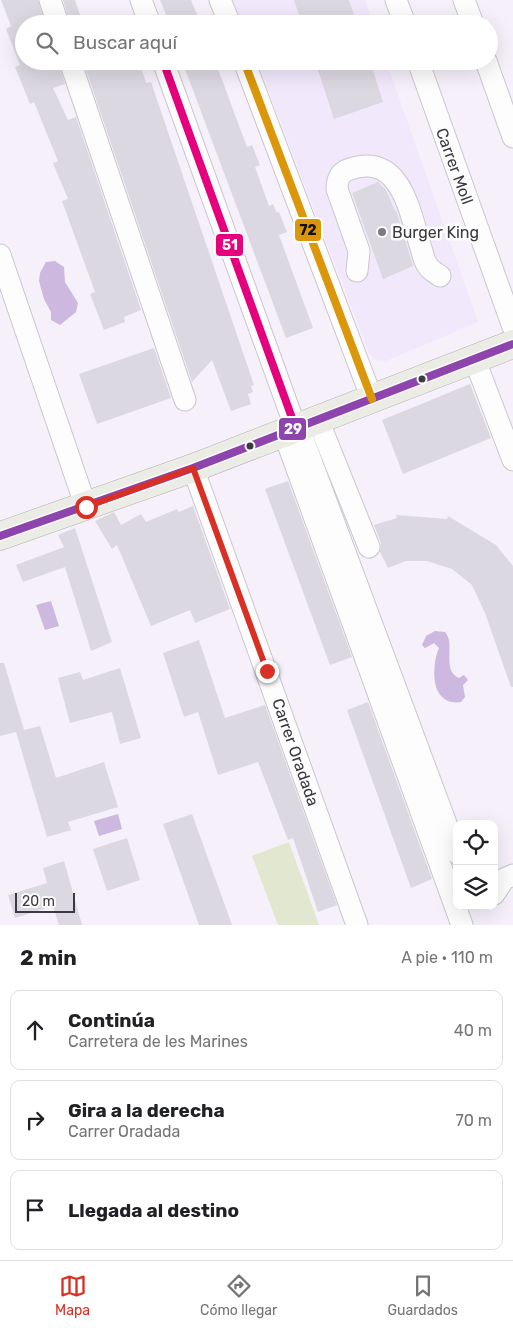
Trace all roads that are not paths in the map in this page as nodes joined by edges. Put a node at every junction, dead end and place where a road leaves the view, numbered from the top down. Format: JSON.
{"nodes":[{"id":1,"x":50,"y":0,"type":"edge"},
{"id":2,"x":141,"y":0,"type":"edge"},
{"id":3,"x":220,"y":0,"type":"edge"},
{"id":4,"x":396,"y":0,"type":"edge"},
{"id":5,"x":464,"y":0,"type":"edge"},
{"id":6,"x":55,"y":15,"type":"edge"},
{"id":7,"x":147,"y":15,"type":"edge"},
{"id":8,"x":226,"y":15,"type":"edge"},
{"id":9,"x":402,"y":15,"type":"edge"},
{"id":10,"x":470,"y":15,"type":"edge"},
{"id":11,"x":73,"y":70,"type":"edge"},
{"id":12,"x":166,"y":70,"type":"edge"},
{"id":13,"x":247,"y":70,"type":"edge"},
{"id":14,"x":421,"y":70,"type":"edge"},
{"id":15,"x":489,"y":70,"type":"edge"},
{"id":16,"x":513,"y":137,"type":"edge"},
{"id":17,"x":0,"y":255,"type":"edge"},
{"id":18,"x":357,"y":271,"type":"dead end"},
{"id":19,"x":440,"y":276,"type":"dead end"},
{"id":20,"x":513,"y":327,"type":"edge"},
{"id":21,"x":513,"y":344,"type":"edge"},
{"id":22,"x":474,"y":358,"type":"junction"},
{"id":23,"x":372,"y":399,"type":"junction"},
{"id":24,"x":185,"y":400,"type":"dead end"},
{"id":25,"x":299,"y":427,"type":"junction"},
{"id":26,"x":513,"y":460,"type":"edge"},
{"id":27,"x":193,"y":468,"type":"junction"},
{"id":28,"x":86,"y":507,"type":"junction"},
{"id":29,"x":0,"y":536,"type":"edge"},
{"id":30,"x":369,"y":547,"type":"dead end"},
{"id":31,"x":453,"y":842,"type":"edge"},
{"id":32,"x":513,"y":875,"type":"edge"},
{"id":33,"x":498,"y":888,"type":"edge"},
{"id":34,"x":357,"y":925,"type":"edge"},
{"id":35,"x":462,"y":925,"type":"edge"}],
"edges":[{"from":1,"to":6,"type":"street"},
{"from":2,"to":7,"type":"street"},
{"from":3,"to":8,"type":"street"},
{"from":4,"to":9,"type":"street"},
{"from":5,"to":10,"type":"street"},
{"from":11,"to":24,"type":"street"},
{"from":12,"to":25,"type":"street"},
{"from":13,"to":23,"type":"street"},
{"from":14,"to":20,"type":"street","name":"Carrer Moll"},
{"from":15,"to":16,"type":"street"},
{"from":17,"to":28,"type":"street"},
{"from":18,"to":19,"type":"street"},
{"from":21,"to":22,"type":"main road"},
{"from":22,"to":23,"type":"main road"},
{"from":22,"to":26,"type":"street"},
{"from":23,"to":25,"type":"main road"},
{"from":25,"to":27,"type":"main road"},
{"from":25,"to":30,"type":"street"},
{"from":25,"to":31,"type":"street"},
{"from":25,"to":35,"type":"street"},
{"from":27,"to":28,"type":"main road"},
{"from":27,"to":34,"type":"street","name":"Carrer Oradada"},
{"from":28,"to":29,"type":"main road"},
{"from":32,"to":33,"type":"street"}]}
